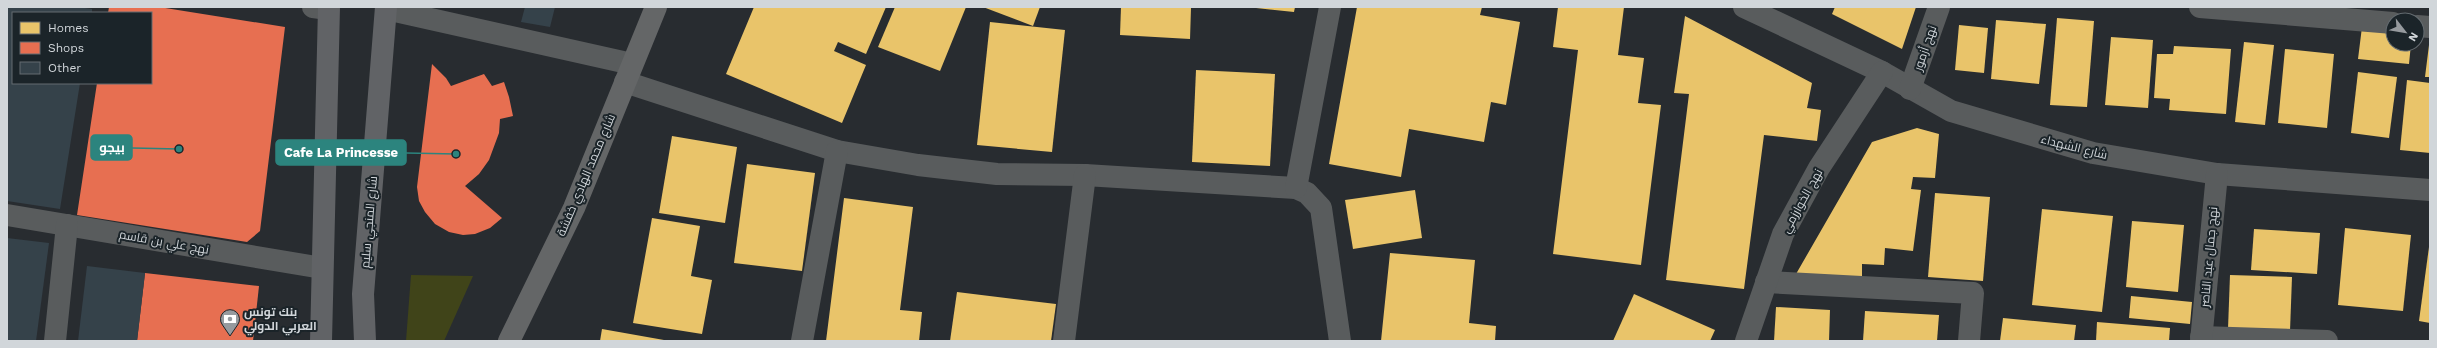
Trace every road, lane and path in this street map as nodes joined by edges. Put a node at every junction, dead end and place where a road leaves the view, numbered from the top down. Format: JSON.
{"nodes":[{"id":1,"x":656,"y":7,"type":"edge"},
{"id":2,"x":1330,"y":7,"type":"edge"},
{"id":3,"x":1744,"y":7,"type":"edge"},
{"id":4,"x":1939,"y":7,"type":"edge"},
{"id":5,"x":2200,"y":7,"type":"edge"},
{"id":6,"x":323,"y":8,"type":"edge"},
{"id":7,"x":386,"y":8,"type":"edge"},
{"id":8,"x":2385,"y":18,"type":"edge"},
{"id":9,"x":1882,"y":72,"type":"junction"},
{"id":10,"x":628,"y":73,"type":"junction"},
{"id":11,"x":1910,"y":89,"type":"junction"},
{"id":12,"x":837,"y":151,"type":"junction"},
{"id":13,"x":2217,"y":174,"type":"junction"},
{"id":14,"x":1085,"y":175,"type":"junction"},
{"id":15,"x":1296,"y":188,"type":"junction"},
{"id":16,"x":2430,"y":190,"type":"edge"},
{"id":17,"x":7,"y":215,"type":"edge"},
{"id":18,"x":67,"y":225,"type":"junction"},
{"id":19,"x":322,"y":268,"type":"junction"},
{"id":20,"x":1766,"y":282,"type":"junction"},
{"id":21,"x":2201,"y":339,"type":"edge"},
{"id":22,"x":55,"y":341,"type":"edge"},
{"id":23,"x":321,"y":341,"type":"edge"},
{"id":24,"x":365,"y":341,"type":"edge"},
{"id":25,"x":509,"y":341,"type":"edge"},
{"id":26,"x":802,"y":341,"type":"edge"},
{"id":27,"x":1064,"y":341,"type":"edge"},
{"id":28,"x":1340,"y":341,"type":"edge"},
{"id":29,"x":1746,"y":341,"type":"edge"},
{"id":30,"x":1969,"y":341,"type":"edge"},
{"id":31,"x":2327,"y":341,"type":"edge"}],
"edges":[{"from":1,"to":10,"type":"main road","name":"شارع محمد الهادي خفشة"},
{"from":2,"to":15,"type":"street"},
{"from":3,"to":9,"type":"street","name":"شارع الشهداء"},
{"from":4,"to":11,"type":"street","name":"نهج أزمور"},
{"from":5,"to":8,"type":"street"},
{"from":6,"to":19,"type":"main road"},
{"from":7,"to":10,"type":"street"},
{"from":7,"to":24,"type":"main road","name":"شارع المنجي سليم"},
{"from":9,"to":11,"type":"street","name":"شارع الشهداء"},
{"from":9,"to":20,"type":"street","name":"نهج الخوارزمي"},
{"from":10,"to":12,"type":"street"},
{"from":10,"to":25,"type":"main road","name":"شارع محمد الهادي خفشة"},
{"from":11,"to":13,"type":"street","name":"شارع الشهداء"},
{"from":12,"to":14,"type":"street"},
{"from":12,"to":26,"type":"street"},
{"from":13,"to":16,"type":"street","name":"شارع الشهداء"},
{"from":13,"to":21,"type":"street","name":"نهج جمال عبد الناصر"},
{"from":14,"to":15,"type":"street"},
{"from":14,"to":27,"type":"street"},
{"from":15,"to":28,"type":"street"},
{"from":17,"to":18,"type":"street","name":"نهج علي بن قاسم"},
{"from":18,"to":19,"type":"street","name":"نهج علي بن قاسم"},
{"from":18,"to":22,"type":"street"},
{"from":19,"to":23,"type":"main road"},
{"from":20,"to":29,"type":"street","name":"نهج الخوارزمي"},
{"from":20,"to":30,"type":"street"},
{"from":21,"to":31,"type":"street"}]}
